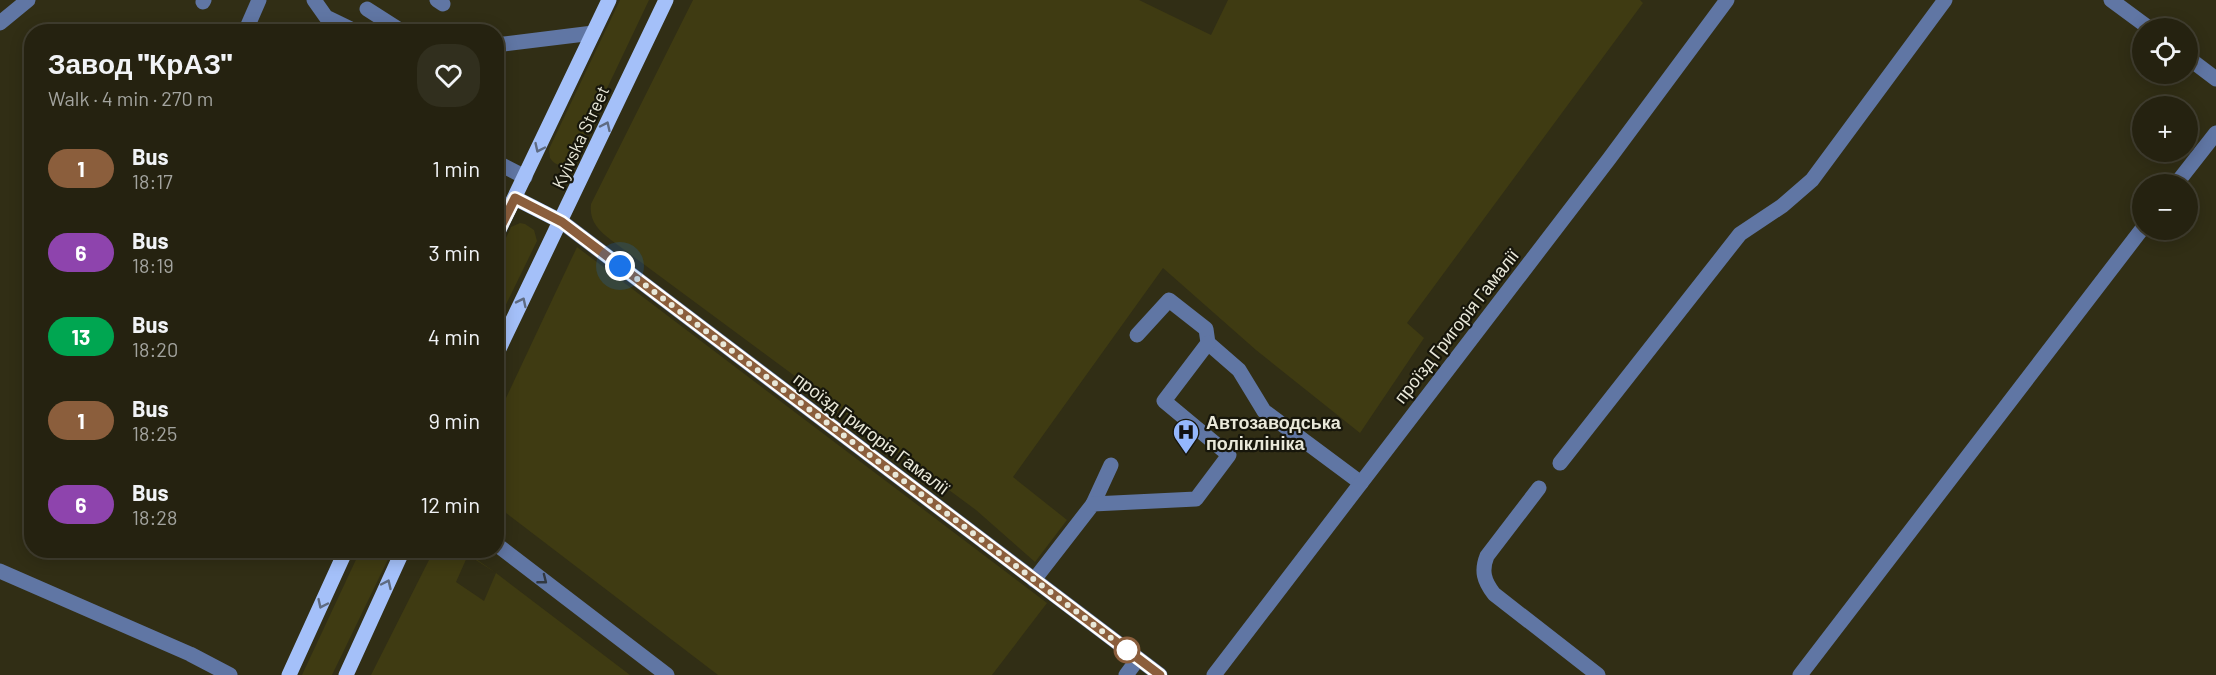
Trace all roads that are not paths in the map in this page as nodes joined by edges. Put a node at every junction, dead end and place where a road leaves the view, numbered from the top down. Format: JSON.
{"nodes":[{"id":1,"x":28,"y":0,"type":"edge"},
{"id":2,"x":259,"y":0,"type":"edge"},
{"id":3,"x":314,"y":0,"type":"edge"},
{"id":4,"x":609,"y":0,"type":"edge"},
{"id":5,"x":666,"y":0,"type":"edge"},
{"id":6,"x":1727,"y":0,"type":"edge"},
{"id":7,"x":1946,"y":0,"type":"edge"},
{"id":8,"x":2111,"y":0,"type":"edge"},
{"id":9,"x":368,"y":9,"type":"dead end"},
{"id":10,"x":2135,"y":18,"type":"edge"},
{"id":11,"x":0,"y":23,"type":"edge"},
{"id":12,"x":248,"y":24,"type":"edge"},
{"id":13,"x":340,"y":24,"type":"edge"},
{"id":14,"x":391,"y":24,"type":"edge"},
{"id":15,"x":593,"y":33,"type":"junction"},
{"id":16,"x":504,"y":44,"type":"edge"},
{"id":17,"x":2198,"y":65,"type":"edge"},
{"id":18,"x":2216,"y":79,"type":"edge"},
{"id":19,"x":2216,"y":133,"type":"edge"},
{"id":20,"x":504,"y":166,"type":"edge"},
{"id":21,"x":2184,"y":174,"type":"edge"},
{"id":22,"x":525,"y":177,"type":"junction"},
{"id":23,"x":515,"y":198,"type":"junction"},
{"id":24,"x":504,"y":220,"type":"edge"},
{"id":25,"x":562,"y":222,"type":"junction"},
{"id":26,"x":2134,"y":240,"type":"edge"},
{"id":27,"x":1137,"y":335,"type":"dead end"},
{"id":28,"x":504,"y":339,"type":"edge"},
{"id":29,"x":1208,"y":344,"type":"junction"},
{"id":30,"x":1560,"y":463,"type":"dead end"},
{"id":31,"x":1111,"y":465,"type":"dead end"},
{"id":32,"x":1361,"y":483,"type":"junction"},
{"id":33,"x":1539,"y":488,"type":"dead end"},
{"id":34,"x":1093,"y":504,"type":"junction"},
{"id":35,"x":504,"y":550,"type":"edge"},
{"id":36,"x":342,"y":558,"type":"edge"},
{"id":37,"x":399,"y":558,"type":"edge"},
{"id":38,"x":0,"y":572,"type":"edge"},
{"id":39,"x":1034,"y":580,"type":"junction"},
{"id":40,"x":1138,"y":659,"type":"junction"},
{"id":41,"x":230,"y":675,"type":"edge"},
{"id":42,"x":289,"y":675,"type":"edge"},
{"id":43,"x":346,"y":675,"type":"edge"},
{"id":44,"x":667,"y":675,"type":"edge"},
{"id":45,"x":1126,"y":675,"type":"edge"},
{"id":46,"x":1160,"y":675,"type":"edge"},
{"id":47,"x":1214,"y":675,"type":"edge"},
{"id":48,"x":1598,"y":675,"type":"edge"},
{"id":49,"x":1800,"y":675,"type":"edge"}],
"edges":[{"from":1,"to":11,"type":"street"},
{"from":2,"to":12,"type":"street"},
{"from":3,"to":13,"type":"street"},
{"from":4,"to":15,"type":"main road","name":"Kyivska Street"},
{"from":25,"to":5,"type":"main road","name":"Kyivska Street","one_way":true},
{"from":6,"to":32,"type":"street","name":"проїзд Григорія Гамалії"},
{"from":7,"to":30,"type":"street"},
{"from":8,"to":10,"type":"street"},
{"from":9,"to":14,"type":"street"},
{"from":15,"to":16,"type":"street"},
{"from":15,"to":22,"type":"main road","name":"Kyivska Street","one_way":true},
{"from":17,"to":18,"type":"street"},
{"from":19,"to":21,"type":"street"},
{"from":20,"to":22,"type":"street"},
{"from":22,"to":23,"type":"main road","name":"Kyivska Street"},
{"from":23,"to":24,"type":"main road","name":"Kyivska Street"},
{"from":23,"to":25,"type":"main road"},
{"from":28,"to":25,"type":"main road","name":"Kyivska Street","one_way":true},
{"from":25,"to":39,"type":"street","name":"проїзд Григорія Гамалії"},
{"from":26,"to":49,"type":"street"},
{"from":27,"to":29,"type":"street"},
{"from":29,"to":32,"type":"street"},
{"from":29,"to":34,"type":"street"},
{"from":31,"to":34,"type":"street"},
{"from":32,"to":47,"type":"street","name":"проїзд Григорія Гамалії"},
{"from":33,"to":48,"type":"street"},
{"from":34,"to":39,"type":"street"},
{"from":35,"to":44,"type":"street","one_way":true},
{"from":36,"to":42,"type":"main road","one_way":true},
{"from":43,"to":37,"type":"main road","one_way":true},
{"from":38,"to":41,"type":"street"},
{"from":39,"to":40,"type":"street","name":"проїзд Григорія Гамалії"},
{"from":40,"to":45,"type":"street"},
{"from":40,"to":46,"type":"street","name":"проїзд Григорія Гамалії"}]}
